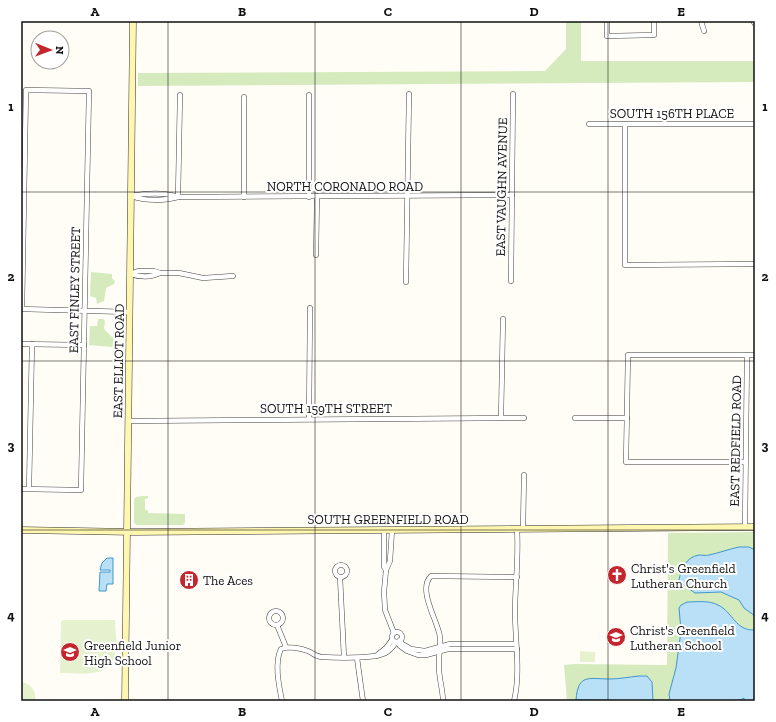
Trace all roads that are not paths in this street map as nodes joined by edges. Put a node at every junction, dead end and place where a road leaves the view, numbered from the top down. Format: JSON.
{"nodes":[{"id":1,"x":133,"y":21,"type":"edge"},
{"id":2,"x":607,"y":21,"type":"edge"},
{"id":3,"x":654,"y":21,"type":"edge"},
{"id":4,"x":701,"y":21,"type":"edge"},
{"id":5,"x":753,"y":21,"type":"edge"},
{"id":6,"x":755,"y":24,"type":"edge"},
{"id":7,"x":704,"y":31,"type":"dead end"},
{"id":8,"x":409,"y":94,"type":"dead end"},
{"id":9,"x":513,"y":94,"type":"dead end"},
{"id":10,"x":180,"y":95,"type":"dead end"},
{"id":11,"x":310,"y":95,"type":"dead end"},
{"id":12,"x":244,"y":96,"type":"dead end"},
{"id":13,"x":589,"y":124,"type":"dead end"},
{"id":14,"x":625,"y":124,"type":"junction"},
{"id":15,"x":755,"y":124,"type":"edge"},
{"id":16,"x":512,"y":195,"type":"junction"},
{"id":17,"x":131,"y":196,"type":"junction"},
{"id":18,"x":317,"y":196,"type":"junction"},
{"id":19,"x":178,"y":197,"type":"junction"},
{"id":20,"x":244,"y":197,"type":"junction"},
{"id":21,"x":309,"y":197,"type":"junction"},
{"id":22,"x":407,"y":197,"type":"junction"},
{"id":23,"x":316,"y":255,"type":"dead end"},
{"id":24,"x":755,"y":264,"type":"edge"},
{"id":25,"x":130,"y":274,"type":"junction"},
{"id":26,"x":233,"y":276,"type":"dead end"},
{"id":27,"x":511,"y":281,"type":"dead end"},
{"id":28,"x":406,"y":282,"type":"dead end"},
{"id":29,"x":310,"y":308,"type":"dead end"},
{"id":30,"x":22,"y":309,"type":"edge"},
{"id":31,"x":85,"y":311,"type":"junction"},
{"id":32,"x":129,"y":312,"type":"junction"},
{"id":33,"x":503,"y":320,"type":"dead end"},
{"id":34,"x":21,"y":344,"type":"edge"},
{"id":35,"x":32,"y":344,"type":"junction"},
{"id":36,"x":84,"y":345,"type":"junction"},
{"id":37,"x":747,"y":355,"type":"junction"},
{"id":38,"x":755,"y":355,"type":"edge"},
{"id":39,"x":501,"y":418,"type":"junction"},
{"id":40,"x":524,"y":418,"type":"dead end"},
{"id":41,"x":575,"y":418,"type":"dead end"},
{"id":42,"x":628,"y":418,"type":"junction"},
{"id":43,"x":309,"y":419,"type":"junction"},
{"id":44,"x":128,"y":421,"type":"junction"},
{"id":45,"x":746,"y":462,"type":"junction"},
{"id":46,"x":524,"y":475,"type":"dead end"},
{"id":47,"x":21,"y":489,"type":"edge"},
{"id":48,"x":29,"y":489,"type":"junction"},
{"id":49,"x":745,"y":527,"type":"junction"},
{"id":50,"x":755,"y":527,"type":"edge"},
{"id":51,"x":520,"y":529,"type":"junction"},
{"id":52,"x":21,"y":530,"type":"edge"},
{"id":53,"x":384,"y":530,"type":"junction"},
{"id":54,"x":392,"y":530,"type":"junction"},
{"id":55,"x":127,"y":532,"type":"junction"},
{"id":56,"x":384,"y":551,"type":"junction"},
{"id":57,"x":391,"y":551,"type":"junction"},
{"id":58,"x":386,"y":570,"type":"junction"},
{"id":59,"x":517,"y":576,"type":"junction"},
{"id":60,"x":340,"y":577,"type":"dead end"},
{"id":61,"x":277,"y":625,"type":"dead end"},
{"id":62,"x":394,"y":633,"type":"junction"},
{"id":63,"x":397,"y":641,"type":"junction"},
{"id":64,"x":517,"y":646,"type":"junction"},
{"id":65,"x":286,"y":647,"type":"junction"},
{"id":66,"x":440,"y":649,"type":"junction"},
{"id":67,"x":344,"y":657,"type":"junction"},
{"id":68,"x":357,"y":658,"type":"junction"},
{"id":69,"x":125,"y":701,"type":"edge"},
{"id":70,"x":282,"y":701,"type":"edge"},
{"id":71,"x":363,"y":701,"type":"edge"},
{"id":72,"x":443,"y":701,"type":"edge"},
{"id":73,"x":514,"y":701,"type":"edge"}],
"edges":[{"from":1,"to":17,"type":"main road","name":"EAST ELLIOT ROAD"},
{"from":2,"to":3,"type":"street"},
{"from":4,"to":7,"type":"street"},
{"from":5,"to":6,"type":"street"},
{"from":8,"to":22,"type":"street"},
{"from":9,"to":16,"type":"street","name":"EAST VAUGHN AVENUE"},
{"from":10,"to":19,"type":"street"},
{"from":11,"to":21,"type":"street"},
{"from":12,"to":20,"type":"street"},
{"from":13,"to":14,"type":"street","name":"SOUTH 156TH PLACE"},
{"from":14,"to":15,"type":"street","name":"SOUTH 156TH PLACE"},
{"from":14,"to":24,"type":"street"},
{"from":16,"to":22,"type":"street","name":"NORTH CORONADO ROAD"},
{"from":16,"to":27,"type":"street","name":"EAST VAUGHN AVENUE"},
{"from":17,"to":19,"type":"street","name":"NORTH CORONADO ROAD"},
{"from":17,"to":25,"type":"main road","name":"EAST ELLIOT ROAD"},
{"from":18,"to":21,"type":"street","name":"NORTH CORONADO ROAD"},
{"from":18,"to":22,"type":"street","name":"NORTH CORONADO ROAD"},
{"from":18,"to":23,"type":"street"},
{"from":19,"to":20,"type":"street","name":"NORTH CORONADO ROAD"},
{"from":20,"to":21,"type":"street","name":"NORTH CORONADO ROAD"},
{"from":22,"to":28,"type":"street"},
{"from":25,"to":26,"type":"street"},
{"from":25,"to":32,"type":"main road","name":"EAST ELLIOT ROAD"},
{"from":29,"to":43,"type":"street"},
{"from":30,"to":31,"type":"street"},
{"from":30,"to":31,"type":"street","name":"EAST FINLEY STREET"},
{"from":31,"to":32,"type":"street"},
{"from":31,"to":36,"type":"street","name":"EAST FINLEY STREET"},
{"from":32,"to":44,"type":"main road","name":"EAST ELLIOT ROAD"},
{"from":33,"to":39,"type":"street"},
{"from":34,"to":35,"type":"street"},
{"from":35,"to":36,"type":"street"},
{"from":35,"to":48,"type":"street"},
{"from":36,"to":48,"type":"street","name":"EAST FINLEY STREET"},
{"from":37,"to":38,"type":"street"},
{"from":37,"to":42,"type":"street"},
{"from":37,"to":45,"type":"street","name":"EAST REDFIELD ROAD"},
{"from":39,"to":40,"type":"street","name":"SOUTH 159TH STREET"},
{"from":39,"to":43,"type":"street","name":"SOUTH 159TH STREET"},
{"from":41,"to":42,"type":"street"},
{"from":42,"to":45,"type":"street"},
{"from":43,"to":44,"type":"street","name":"SOUTH 159TH STREET"},
{"from":44,"to":55,"type":"main road","name":"EAST ELLIOT ROAD"},
{"from":45,"to":49,"type":"street","name":"EAST REDFIELD ROAD"},
{"from":46,"to":51,"type":"street"},
{"from":47,"to":48,"type":"street"},
{"from":49,"to":50,"type":"main road","name":"SOUTH GREENFIELD ROAD"},
{"from":49,"to":51,"type":"main road","name":"SOUTH GREENFIELD ROAD"},
{"from":51,"to":54,"type":"main road","name":"SOUTH GREENFIELD ROAD"},
{"from":51,"to":59,"type":"street"},
{"from":52,"to":55,"type":"main road","name":"SOUTH GREENFIELD ROAD"},
{"from":53,"to":54,"type":"main road","name":"SOUTH GREENFIELD ROAD"},
{"from":53,"to":55,"type":"main road","name":"SOUTH GREENFIELD ROAD"},
{"from":53,"to":56,"type":"street"},
{"from":54,"to":57,"type":"street"},
{"from":55,"to":69,"type":"main road","name":"EAST ELLIOT ROAD"},
{"from":56,"to":57,"type":"street"},
{"from":56,"to":58,"type":"street"},
{"from":57,"to":58,"type":"street"},
{"from":58,"to":62,"type":"street"},
{"from":59,"to":64,"type":"street"},
{"from":59,"to":66,"type":"street"},
{"from":60,"to":67,"type":"street"},
{"from":61,"to":65,"type":"street"},
{"from":62,"to":63,"type":"street"},
{"from":62,"to":63,"type":"street"},
{"from":63,"to":66,"type":"street"},
{"from":63,"to":68,"type":"street"},
{"from":64,"to":66,"type":"street"},
{"from":64,"to":73,"type":"street"},
{"from":65,"to":67,"type":"street"},
{"from":65,"to":70,"type":"street"},
{"from":66,"to":72,"type":"street"},
{"from":67,"to":68,"type":"street"},
{"from":68,"to":71,"type":"street"}]}
